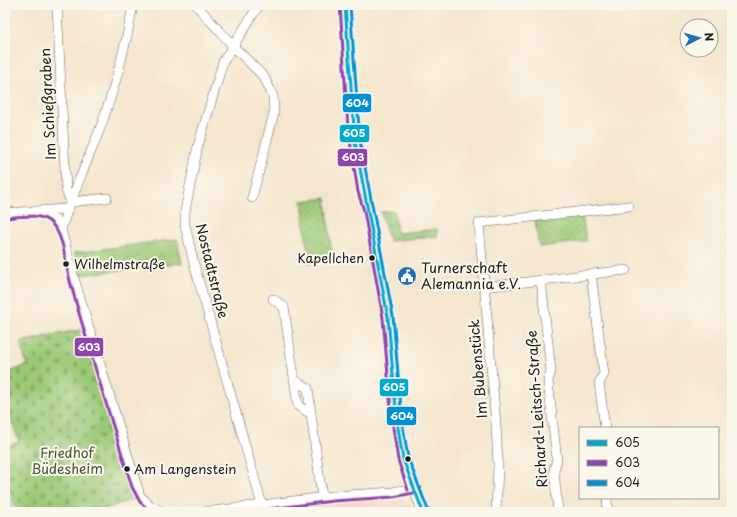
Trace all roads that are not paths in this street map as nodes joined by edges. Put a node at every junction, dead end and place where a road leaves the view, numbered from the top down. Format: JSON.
{"nodes":[{"id":1,"x":58,"y":5,"type":"edge"},
{"id":2,"x":133,"y":5,"type":"edge"},
{"id":3,"x":196,"y":5,"type":"edge"},
{"id":4,"x":259,"y":5,"type":"edge"},
{"id":5,"x":345,"y":5,"type":"edge"},
{"id":6,"x":234,"y":47,"type":"junction"},
{"id":7,"x":107,"y":198,"type":"dead end"},
{"id":8,"x":252,"y":198,"type":"dead end"},
{"id":9,"x":69,"y":205,"type":"junction"},
{"id":10,"x":629,"y":206,"type":"dead end"},
{"id":11,"x":5,"y":212,"type":"edge"},
{"id":12,"x":39,"y":212,"type":"junction"},
{"id":13,"x":61,"y":230,"type":"junction"},
{"id":14,"x":626,"y":270,"type":"dead end"},
{"id":15,"x":592,"y":274,"type":"junction"},
{"id":16,"x":541,"y":280,"type":"junction"},
{"id":17,"x":484,"y":287,"type":"junction"},
{"id":18,"x":273,"y":299,"type":"dead end"},
{"id":19,"x":605,"y":427,"type":"edge"},
{"id":20,"x":412,"y":488,"type":"junction"},
{"id":21,"x":322,"y":497,"type":"junction"},
{"id":22,"x":607,"y":499,"type":"edge"},
{"id":23,"x":262,"y":505,"type":"junction"},
{"id":24,"x":154,"y":510,"type":"edge"},
{"id":25,"x":164,"y":512,"type":"edge"},
{"id":26,"x":205,"y":512,"type":"edge"},
{"id":27,"x":423,"y":512,"type":"edge"},
{"id":28,"x":496,"y":512,"type":"edge"},
{"id":29,"x":558,"y":512,"type":"edge"},
{"id":30,"x":608,"y":512,"type":"edge"}],
"edges":[{"from":1,"to":9,"type":"street","name":"Im Schießgraben"},
{"from":2,"to":9,"type":"street"},
{"from":3,"to":6,"type":"street"},
{"from":4,"to":6,"type":"street","name":"Nostadtstraße"},
{"from":5,"to":20,"type":"street"},
{"from":6,"to":8,"type":"street"},
{"from":6,"to":23,"type":"street","name":"Nostadtstraße"},
{"from":7,"to":9,"type":"street"},
{"from":9,"to":12,"type":"street"},
{"from":9,"to":13,"type":"street"},
{"from":10,"to":17,"type":"street","name":"Im Bubenstück"},
{"from":11,"to":12,"type":"street"},
{"from":12,"to":13,"type":"street"},
{"from":13,"to":24,"type":"street"},
{"from":14,"to":15,"type":"street"},
{"from":15,"to":16,"type":"street"},
{"from":15,"to":19,"type":"street"},
{"from":16,"to":17,"type":"street"},
{"from":16,"to":29,"type":"street","name":"Richard-Leitsch-Straße"},
{"from":17,"to":28,"type":"street","name":"Im Bubenstück"},
{"from":18,"to":21,"type":"street"},
{"from":20,"to":21,"type":"street"},
{"from":20,"to":27,"type":"street"},
{"from":21,"to":23,"type":"street"},
{"from":22,"to":30,"type":"street"},
{"from":23,"to":26,"type":"street"},
{"from":24,"to":25,"type":"street"}]}
